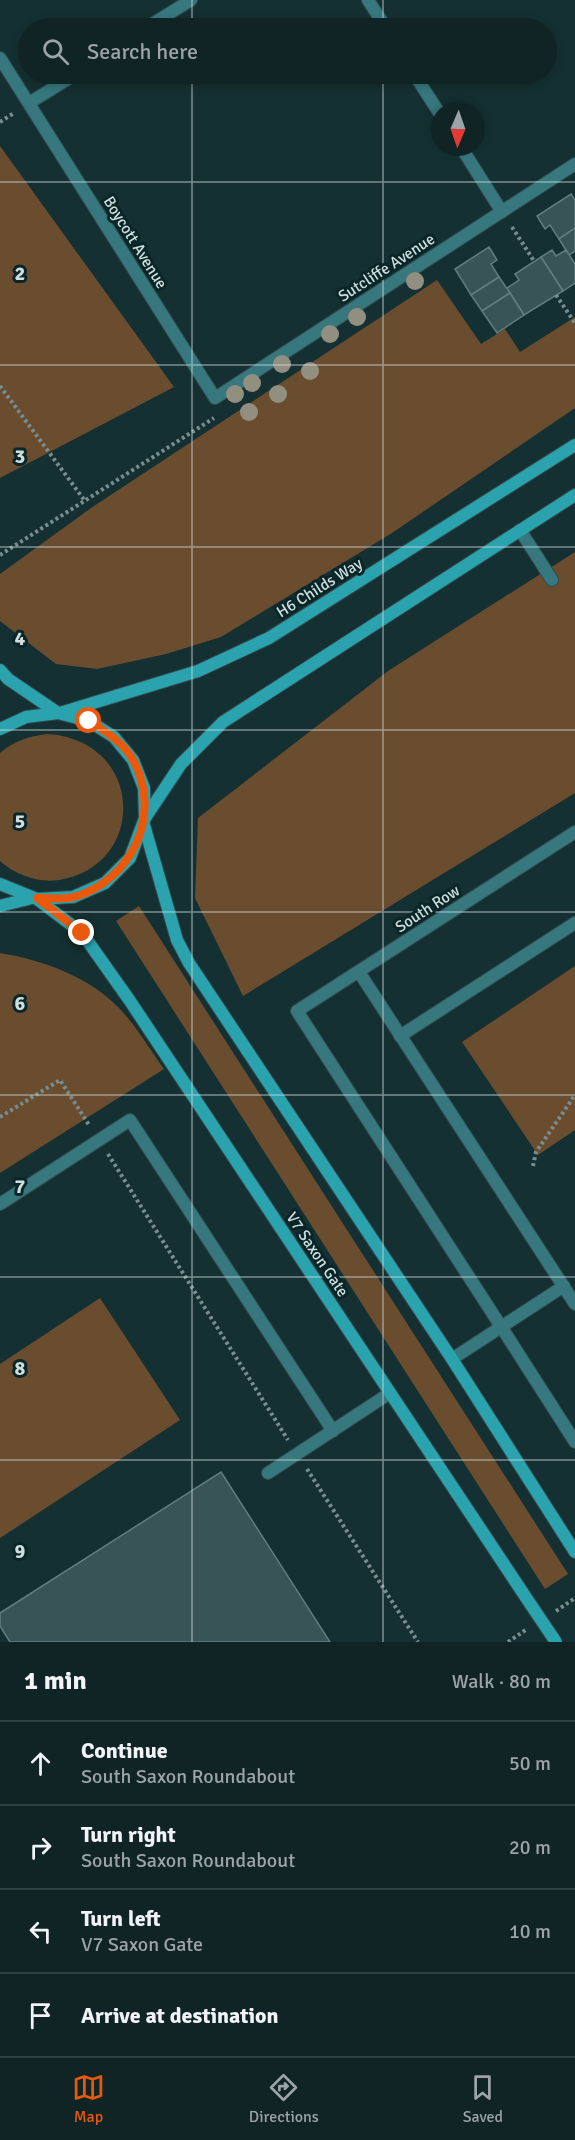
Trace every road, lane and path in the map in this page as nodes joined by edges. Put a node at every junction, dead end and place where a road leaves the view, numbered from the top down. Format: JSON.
{"nodes":[{"id":1,"x":191,"y":0,"type":"edge"},
{"id":2,"x":368,"y":0,"type":"edge"},
{"id":3,"x":162,"y":18,"type":"edge"},
{"id":4,"x":380,"y":18,"type":"edge"},
{"id":5,"x":0,"y":58,"type":"edge"},
{"id":6,"x":60,"y":84,"type":"edge"},
{"id":7,"x":420,"y":84,"type":"edge"},
{"id":8,"x":432,"y":102,"type":"edge"},
{"id":9,"x":29,"y":103,"type":"junction"},
{"id":10,"x":467,"y":156,"type":"edge"},
{"id":11,"x":575,"y":164,"type":"edge"},
{"id":12,"x":502,"y":212,"type":"junction"},
{"id":13,"x":534,"y":261,"type":"dead end"},
{"id":14,"x":556,"y":295,"type":"dead end"},
{"id":15,"x":575,"y":323,"type":"edge"},
{"id":16,"x":0,"y":386,"type":"edge"},
{"id":17,"x":215,"y":398,"type":"joint"},
{"id":18,"x":575,"y":445,"type":"edge"},
{"id":19,"x":575,"y":495,"type":"edge"},
{"id":20,"x":85,"y":501,"type":"dead end"},
{"id":21,"x":520,"y":530,"type":"junction"},
{"id":22,"x":552,"y":580,"type":"dead end"},
{"id":23,"x":0,"y":670,"type":"edge"},
{"id":24,"x":59,"y":713,"type":"junction"},
{"id":25,"x":0,"y":729,"type":"edge"},
{"id":26,"x":144,"y":821,"type":"junction"},
{"id":27,"x":575,"y":832,"type":"edge"},
{"id":28,"x":0,"y":884,"type":"edge"},
{"id":29,"x":35,"y":898,"type":"junction"},
{"id":30,"x":0,"y":906,"type":"edge"},
{"id":31,"x":575,"y":923,"type":"edge"},
{"id":32,"x":359,"y":972,"type":"junction"},
{"id":33,"x":400,"y":1036,"type":"junction"},
{"id":34,"x":575,"y":1095,"type":"edge"},
{"id":35,"x":0,"y":1117,"type":"edge"},
{"id":36,"x":99,"y":1140,"type":"junction"},
{"id":37,"x":533,"y":1166,"type":"dead end"},
{"id":38,"x":0,"y":1204,"type":"edge"},
{"id":39,"x":564,"y":1286,"type":"junction"},
{"id":40,"x":575,"y":1304,"type":"edge"},
{"id":41,"x":502,"y":1328,"type":"junction"},
{"id":42,"x":452,"y":1359,"type":"junction"},
{"id":43,"x":390,"y":1393,"type":"junction"},
{"id":44,"x":333,"y":1431,"type":"junction"},
{"id":45,"x":575,"y":1442,"type":"edge"},
{"id":46,"x":297,"y":1454,"type":"junction"},
{"id":47,"x":268,"y":1473,"type":"dead end"},
{"id":48,"x":575,"y":1552,"type":"edge"},
{"id":49,"x":418,"y":1642,"type":"edge"},
{"id":50,"x":556,"y":1642,"type":"edge"}],
"edges":[{"from":1,"to":3,"type":"street"},
{"from":2,"to":4,"type":"street"},
{"from":5,"to":9,"type":"street","name":"Boycott Avenue"},
{"from":6,"to":9,"type":"street"},
{"from":7,"to":8,"type":"street"},
{"from":9,"to":17,"type":"street","name":"Boycott Avenue"},
{"from":10,"to":12,"type":"street"},
{"from":11,"to":12,"type":"street","name":"Sutcliffe Avenue"},
{"from":12,"to":13,"type":"path"},
{"from":12,"to":17,"type":"street","name":"Sutcliffe Avenue"},
{"from":14,"to":15,"type":"path"},
{"from":16,"to":20,"type":"path"},
{"from":18,"to":24,"type":"street","name":"H6 Childs Way"},
{"from":19,"to":21,"type":"street"},
{"from":21,"to":22,"type":"street"},
{"from":21,"to":26,"type":"street"},
{"from":23,"to":24,"type":"street"},
{"from":24,"to":25,"type":"street"},
{"from":24,"to":26,"type":"street"},
{"from":26,"to":29,"type":"street"},
{"from":26,"to":42,"type":"street"},
{"from":27,"to":32,"type":"street","name":"South Row"},
{"from":28,"to":29,"type":"street"},
{"from":29,"to":30,"type":"street"},
{"from":29,"to":43,"type":"street","name":"V7 Saxon Gate"},
{"from":31,"to":33,"type":"street"},
{"from":32,"to":33,"type":"street"},
{"from":32,"to":41,"type":"street","name":"South Row"},
{"from":33,"to":39,"type":"street"},
{"from":34,"to":37,"type":"path"},
{"from":35,"to":36,"type":"path"},
{"from":36,"to":38,"type":"street"},
{"from":36,"to":44,"type":"street"},
{"from":36,"to":46,"type":"path"},
{"from":39,"to":40,"type":"street"},
{"from":39,"to":41,"type":"street"},
{"from":41,"to":42,"type":"street"},
{"from":41,"to":45,"type":"street"},
{"from":42,"to":48,"type":"street"},
{"from":43,"to":44,"type":"street"},
{"from":43,"to":50,"type":"street","name":"V7 Saxon Gate","bridge":true},
{"from":44,"to":46,"type":"street"},
{"from":46,"to":47,"type":"street"},
{"from":46,"to":49,"type":"path"}]}
